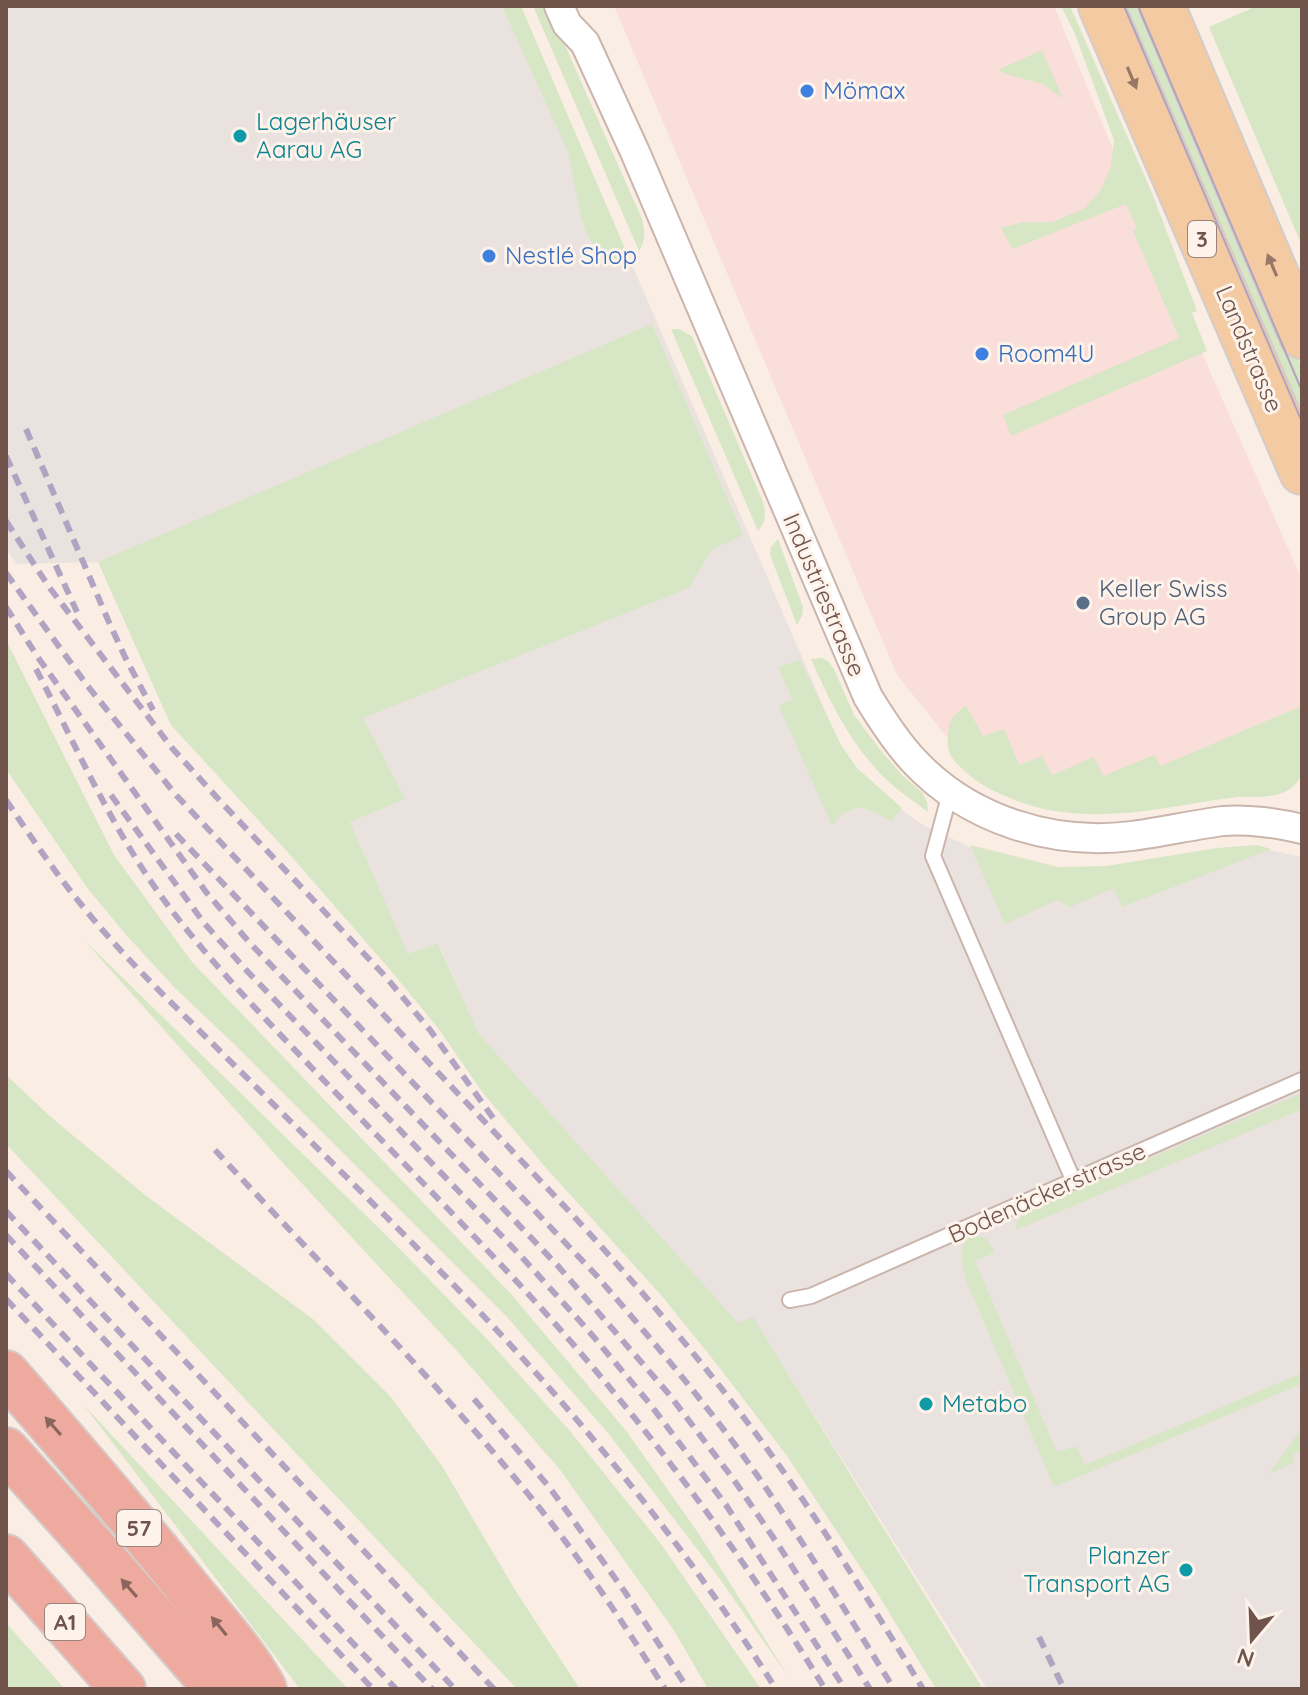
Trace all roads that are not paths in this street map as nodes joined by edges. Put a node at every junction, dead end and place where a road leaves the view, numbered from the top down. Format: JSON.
{"nodes":[{"id":1,"x":559,"y":6,"type":"edge"},
{"id":2,"x":578,"y":6,"type":"edge"},
{"id":3,"x":1101,"y":6,"type":"edge"},
{"id":4,"x":1162,"y":6,"type":"edge"},
{"id":5,"x":585,"y":43,"type":"junction"},
{"id":6,"x":1302,"y":336,"type":"edge"},
{"id":7,"x":1302,"y":472,"type":"edge"},
{"id":8,"x":950,"y":793,"type":"junction"},
{"id":9,"x":1302,"y":829,"type":"edge"},
{"id":10,"x":1302,"y":1080,"type":"edge"},
{"id":11,"x":1074,"y":1182,"type":"junction"},
{"id":12,"x":790,"y":1300,"type":"dead end"},
{"id":13,"x":6,"y":1373,"type":"edge"},
{"id":14,"x":6,"y":1450,"type":"edge"},
{"id":15,"x":6,"y":1557,"type":"edge"},
{"id":16,"x":123,"y":1689,"type":"edge"},
{"id":17,"x":217,"y":1689,"type":"edge"},
{"id":18,"x":264,"y":1689,"type":"edge"}],
"edges":[{"from":1,"to":5,"type":"street","name":"Industriestrasse"},
{"from":2,"to":5,"type":"street","name":"Industriestrasse"},
{"from":3,"to":7,"type":"main road","name":"Landstrasse","number":"3","one_way":true},
{"from":6,"to":4,"type":"main road","number":"3","one_way":true},
{"from":5,"to":8,"type":"street","name":"Industriestrasse"},
{"from":8,"to":9,"type":"street","name":"Industriestrasse"},
{"from":8,"to":11,"type":"lane"},
{"from":10,"to":11,"type":"lane","name":"Bodenäckerstrasse"},
{"from":11,"to":12,"type":"lane","name":"Bodenäckerstrasse"},
{"from":18,"to":13,"type":"highway","number":"57","one_way":true},
{"from":17,"to":14,"type":"highway","one_way":true},
{"from":15,"to":16,"type":"highway","number":"A1"}]}
